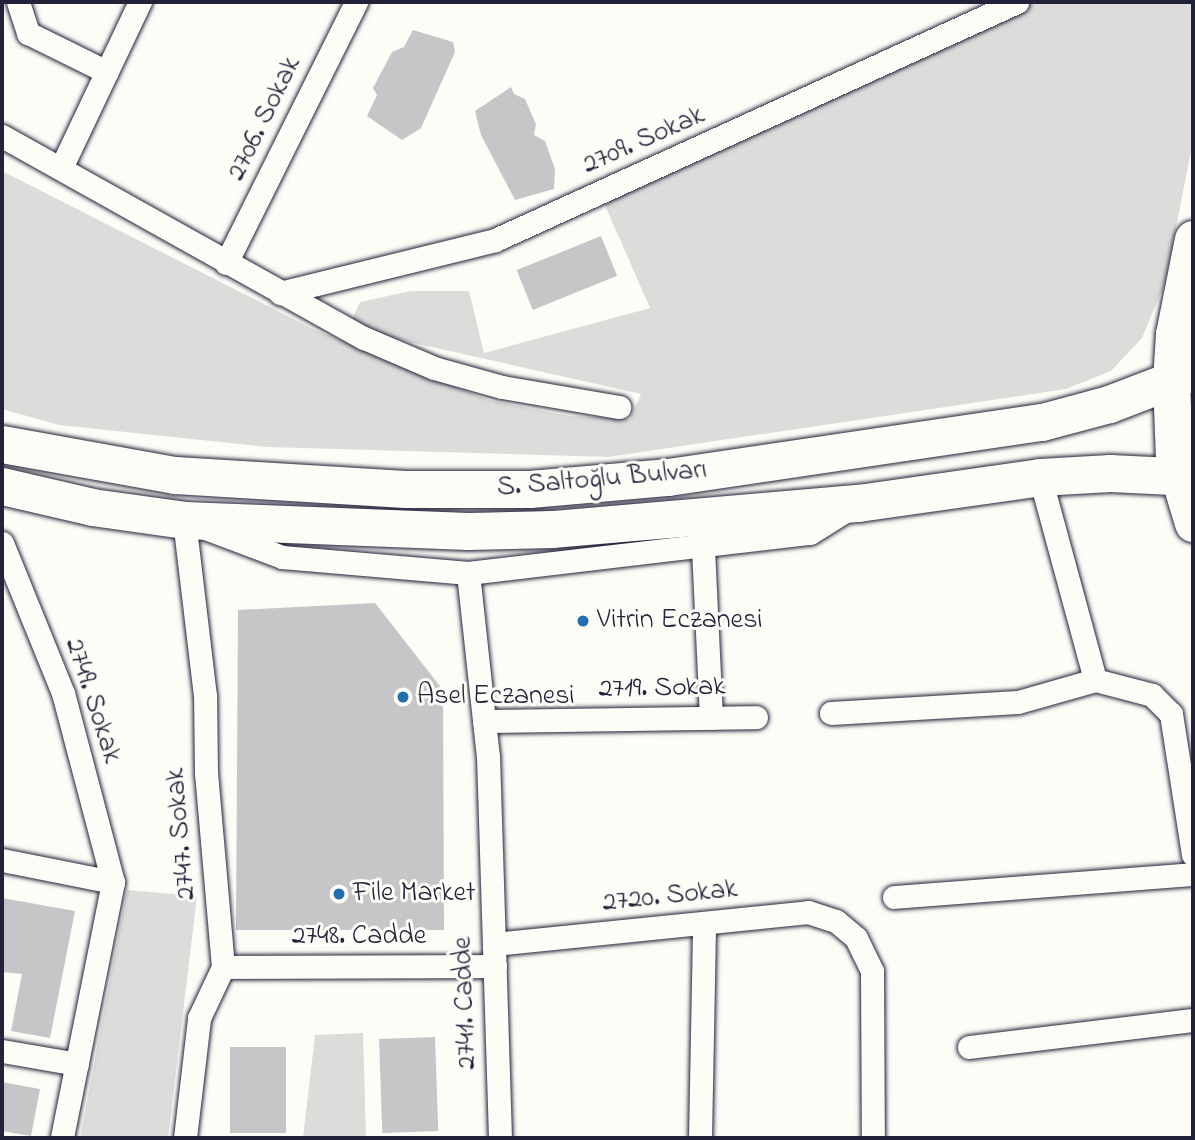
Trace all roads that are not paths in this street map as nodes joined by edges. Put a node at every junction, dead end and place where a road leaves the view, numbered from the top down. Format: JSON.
{"nodes":[{"id":1,"x":18,"y":2,"type":"edge"},
{"id":2,"x":141,"y":2,"type":"edge"},
{"id":3,"x":356,"y":2,"type":"edge"},
{"id":4,"x":1017,"y":2,"type":"edge"},
{"id":5,"x":107,"y":72,"type":"junction"},
{"id":6,"x":2,"y":136,"type":"edge"},
{"id":7,"x":61,"y":168,"type":"junction"},
{"id":8,"x":1193,"y":239,"type":"edge"},
{"id":9,"x":226,"y":263,"type":"junction"},
{"id":10,"x":280,"y":293,"type":"junction"},
{"id":11,"x":1182,"y":377,"type":"edge"},
{"id":12,"x":619,"y":407,"type":"dead end"},
{"id":13,"x":2,"y":444,"type":"edge"},
{"id":14,"x":1040,"y":477,"type":"junction"},
{"id":15,"x":1186,"y":477,"type":"edge"},
{"id":16,"x":2,"y":486,"type":"edge"},
{"id":17,"x":858,"y":503,"type":"junction"},
{"id":18,"x":184,"y":520,"type":"junction"},
{"id":19,"x":1193,"y":523,"type":"edge"},
{"id":20,"x":2,"y":543,"type":"edge"},
{"id":21,"x":704,"y":548,"type":"junction"},
{"id":22,"x":468,"y":573,"type":"junction"},
{"id":23,"x":1095,"y":680,"type":"junction"},
{"id":24,"x":831,"y":713,"type":"dead end"},
{"id":25,"x":756,"y":717,"type":"dead end"},
{"id":26,"x":711,"y":718,"type":"junction"},
{"id":27,"x":484,"y":721,"type":"junction"},
{"id":28,"x":1193,"y":855,"type":"edge"},
{"id":29,"x":2,"y":860,"type":"edge"},
{"id":30,"x":1193,"y":874,"type":"edge"},
{"id":31,"x":113,"y":881,"type":"junction"},
{"id":32,"x":894,"y":897,"type":"dead end"},
{"id":33,"x":704,"y":924,"type":"junction"},
{"id":34,"x":494,"y":955,"type":"junction"},
{"id":35,"x":223,"y":967,"type":"junction"},
{"id":36,"x":1193,"y":1020,"type":"edge"},
{"id":37,"x":970,"y":1047,"type":"dead end"},
{"id":38,"x":2,"y":1051,"type":"edge"},
{"id":39,"x":77,"y":1064,"type":"junction"},
{"id":40,"x":62,"y":1138,"type":"edge"},
{"id":41,"x":186,"y":1138,"type":"edge"},
{"id":42,"x":500,"y":1138,"type":"edge"},
{"id":43,"x":700,"y":1138,"type":"edge"},
{"id":44,"x":873,"y":1138,"type":"edge"}],
"edges":[{"from":1,"to":5,"type":"street"},
{"from":2,"to":5,"type":"street"},
{"from":3,"to":9,"type":"street","name":"2706. Sokak"},
{"from":4,"to":10,"type":"street","name":"2709. Sokak"},
{"from":5,"to":7,"type":"street"},
{"from":6,"to":7,"type":"street"},
{"from":7,"to":9,"type":"street"},
{"from":8,"to":11,"type":"main road"},
{"from":9,"to":10,"type":"street"},
{"from":10,"to":12,"type":"street"},
{"from":11,"to":13,"type":"main road","name":"S. Saltoğlu Bulvarı"},
{"from":11,"to":15,"type":"main road"},
{"from":14,"to":15,"type":"main road","name":"S. Saltoğlu Bulvarı"},
{"from":14,"to":17,"type":"main road","name":"S. Saltoğlu Bulvarı"},
{"from":14,"to":23,"type":"street"},
{"from":15,"to":19,"type":"main road"},
{"from":16,"to":18,"type":"main road","name":"S. Saltoğlu Bulvarı"},
{"from":17,"to":18,"type":"main road","name":"S. Saltoğlu Bulvarı"},
{"from":17,"to":21,"type":"street"},
{"from":18,"to":22,"type":"street"},
{"from":18,"to":35,"type":"street","name":"2747. Sokak"},
{"from":20,"to":31,"type":"street","name":"2749. Sokak"},
{"from":21,"to":22,"type":"street"},
{"from":21,"to":26,"type":"street"},
{"from":22,"to":27,"type":"street","name":"2741. Cadde"},
{"from":23,"to":24,"type":"street"},
{"from":23,"to":28,"type":"street"},
{"from":25,"to":26,"type":"street","name":"2719. Sokak"},
{"from":26,"to":27,"type":"street","name":"2719. Sokak"},
{"from":27,"to":34,"type":"street","name":"2741. Cadde"},
{"from":29,"to":31,"type":"street"},
{"from":30,"to":32,"type":"street"},
{"from":31,"to":39,"type":"street"},
{"from":33,"to":34,"type":"street","name":"2720. Sokak"},
{"from":33,"to":43,"type":"street"},
{"from":33,"to":44,"type":"street","name":"2720. Sokak"},
{"from":34,"to":35,"type":"street","name":"2748. Cadde"},
{"from":34,"to":42,"type":"street","name":"2741. Cadde"},
{"from":35,"to":41,"type":"street"},
{"from":36,"to":37,"type":"street"},
{"from":38,"to":39,"type":"street"},
{"from":39,"to":40,"type":"street"}]}
